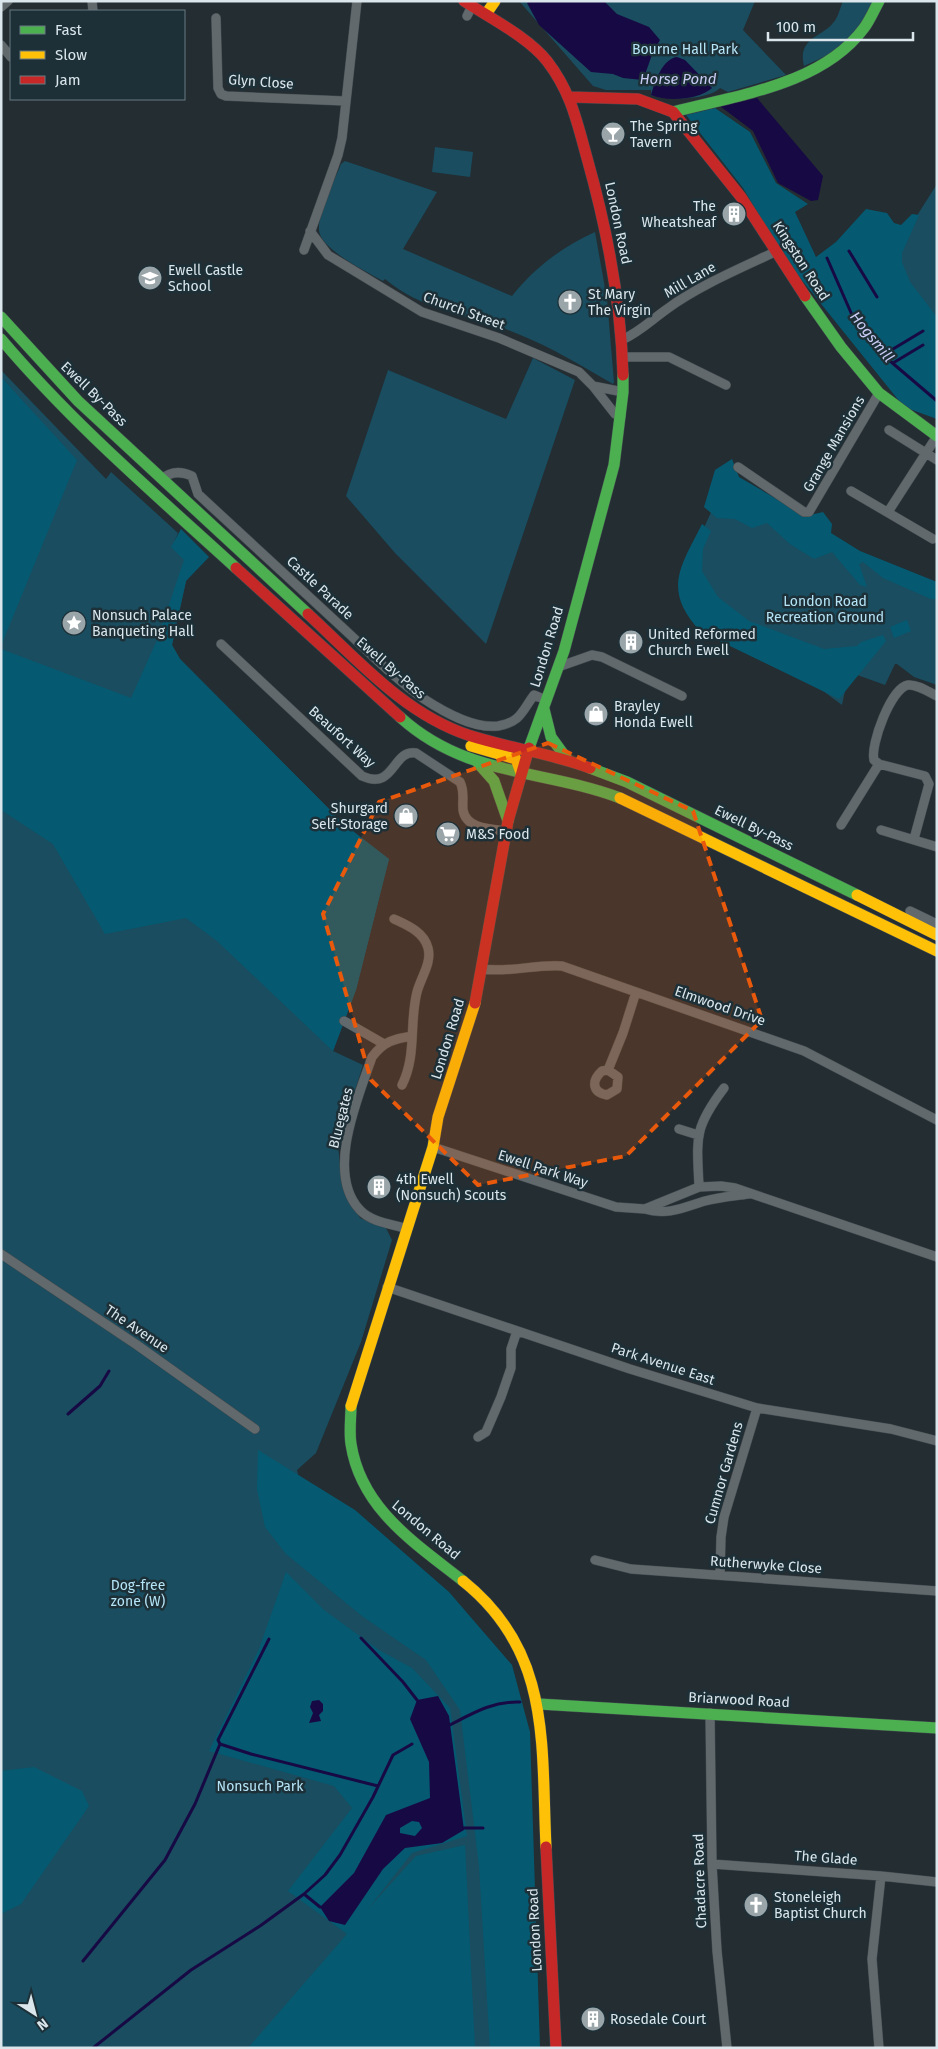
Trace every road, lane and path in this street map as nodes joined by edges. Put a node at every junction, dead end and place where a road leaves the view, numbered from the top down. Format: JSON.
{"nodes":[{"id":1,"x":8,"y":1,"type":"edge"},
{"id":2,"x":357,"y":1,"type":"edge"},
{"id":3,"x":495,"y":1,"type":"edge"},
{"id":4,"x":879,"y":1,"type":"edge"},
{"id":5,"x":1,"y":7,"type":"edge"},
{"id":6,"x":468,"y":8,"type":"edge"},
{"id":7,"x":486,"y":14,"type":"junction"},
{"id":8,"x":216,"y":18,"type":"dead end"},
{"id":9,"x":1,"y":45,"type":"edge"},
{"id":10,"x":10,"y":57,"type":"edge"},
{"id":11,"x":819,"y":65,"type":"junction"},
{"id":12,"x":826,"y":75,"type":"dead end"},
{"id":13,"x":570,"y":97,"type":"junction"},
{"id":14,"x":345,"y":101,"type":"junction"},
{"id":15,"x":672,"y":112,"type":"junction"},
{"id":16,"x":310,"y":231,"type":"junction"},
{"id":17,"x":304,"y":250,"type":"dead end"},
{"id":18,"x":777,"y":251,"type":"junction"},
{"id":19,"x":1,"y":317,"type":"edge"},
{"id":20,"x":1,"y":339,"type":"edge"},
{"id":21,"x":622,"y":340,"type":"junction"},
{"id":22,"x":622,"y":358,"type":"junction"},
{"id":23,"x":726,"y":384,"type":"dead end"},
{"id":24,"x":593,"y":386,"type":"junction"},
{"id":25,"x":623,"y":392,"type":"junction"},
{"id":26,"x":879,"y":393,"type":"junction"},
{"id":27,"x":621,"y":416,"type":"junction"},
{"id":28,"x":889,"y":430,"type":"dead end"},
{"id":29,"x":937,"y":436,"type":"edge"},
{"id":30,"x":925,"y":454,"type":"junction"},
{"id":31,"x":937,"y":460,"type":"edge"},
{"id":32,"x":738,"y":467,"type":"dead end"},
{"id":33,"x":162,"y":480,"type":"junction"},
{"id":34,"x":851,"y":491,"type":"dead end"},
{"id":35,"x":888,"y":512,"type":"junction"},
{"id":36,"x":933,"y":539,"type":"dead end"},
{"id":37,"x":221,"y":644,"type":"dead end"},
{"id":38,"x":357,"y":660,"type":"junction"},
{"id":39,"x":558,"y":667,"type":"junction"},
{"id":40,"x":390,"y":671,"type":"junction"},
{"id":41,"x":682,"y":696,"type":"dead end"},
{"id":42,"x":937,"y":696,"type":"edge"},
{"id":43,"x":545,"y":704,"type":"junction"},
{"id":44,"x":431,"y":719,"type":"junction"},
{"id":45,"x":529,"y":748,"type":"junction"},
{"id":46,"x":567,"y":759,"type":"junction"},
{"id":47,"x":478,"y":763,"type":"junction"},
{"id":48,"x":879,"y":764,"type":"junction"},
{"id":49,"x":521,"y":773,"type":"junction"},
{"id":50,"x":593,"y":788,"type":"junction"},
{"id":51,"x":840,"y":824,"type":"dead end"},
{"id":52,"x":507,"y":826,"type":"junction"},
{"id":53,"x":881,"y":830,"type":"dead end"},
{"id":54,"x":914,"y":839,"type":"junction"},
{"id":55,"x":937,"y":847,"type":"edge"},
{"id":56,"x":910,"y":912,"type":"dead end"},
{"id":57,"x":394,"y":919,"type":"dead end"},
{"id":58,"x":937,"y":924,"type":"edge"},
{"id":59,"x":937,"y":935,"type":"edge"},
{"id":60,"x":937,"y":951,"type":"edge"},
{"id":61,"x":481,"y":969,"type":"junction"},
{"id":62,"x":636,"y":992,"type":"junction"},
{"id":63,"x":344,"y":1021,"type":"dead end"},
{"id":64,"x":412,"y":1036,"type":"junction"},
{"id":65,"x":384,"y":1044,"type":"junction"},
{"id":66,"x":608,"y":1070,"type":"dead end"},
{"id":67,"x":402,"y":1085,"type":"dead end"},
{"id":68,"x":724,"y":1088,"type":"dead end"},
{"id":69,"x":937,"y":1120,"type":"edge"},
{"id":70,"x":679,"y":1129,"type":"dead end"},
{"id":71,"x":698,"y":1134,"type":"junction"},
{"id":72,"x":433,"y":1147,"type":"junction"},
{"id":73,"x":699,"y":1187,"type":"junction"},
{"id":74,"x":751,"y":1194,"type":"junction"},
{"id":75,"x":645,"y":1209,"type":"junction"},
{"id":76,"x":406,"y":1228,"type":"junction"},
{"id":77,"x":1,"y":1254,"type":"edge"},
{"id":78,"x":937,"y":1257,"type":"edge"},
{"id":79,"x":387,"y":1287,"type":"junction"},
{"id":80,"x":517,"y":1331,"type":"junction"},
{"id":81,"x":757,"y":1408,"type":"junction"},
{"id":82,"x":255,"y":1429,"type":"dead end"},
{"id":83,"x":478,"y":1437,"type":"dead end"},
{"id":84,"x":937,"y":1441,"type":"edge"},
{"id":85,"x":595,"y":1560,"type":"dead end"},
{"id":86,"x":720,"y":1575,"type":"junction"},
{"id":87,"x":937,"y":1591,"type":"edge"},
{"id":88,"x":539,"y":1704,"type":"junction"},
{"id":89,"x":710,"y":1713,"type":"junction"},
{"id":90,"x":937,"y":1728,"type":"edge"},
{"id":91,"x":712,"y":1864,"type":"junction"},
{"id":92,"x":881,"y":1876,"type":"junction"},
{"id":93,"x":937,"y":1882,"type":"edge"},
{"id":94,"x":556,"y":2048,"type":"edge"},
{"id":95,"x":727,"y":2048,"type":"edge"},
{"id":96,"x":880,"y":2048,"type":"edge"}],
"edges":[{"from":1,"to":5,"type":"street"},
{"from":2,"to":14,"type":"street"},
{"from":3,"to":7,"type":"main road"},
{"from":4,"to":11,"type":"main road"},
{"from":6,"to":7,"type":"main road","name":"London Road"},
{"from":7,"to":13,"type":"main road","name":"London Road"},
{"from":8,"to":14,"type":"street","name":"Glyn Close"},
{"from":9,"to":10,"type":"street"},
{"from":11,"to":12,"type":"street"},
{"from":11,"to":15,"type":"main road"},
{"from":13,"to":15,"type":"main road"},
{"from":13,"to":21,"type":"main road","name":"London Road"},
{"from":14,"to":16,"type":"street"},
{"from":15,"to":18,"type":"main road","name":"Kingston Road"},
{"from":16,"to":17,"type":"street"},
{"from":16,"to":24,"type":"street","name":"Church Street"},
{"from":18,"to":21,"type":"street","name":"Mill Lane"},
{"from":18,"to":26,"type":"main road","name":"Kingston Road"},
{"from":19,"to":33,"type":"main road","name":"Ewell By-Pass"},
{"from":20,"to":47,"type":"main road"},
{"from":21,"to":22,"type":"main road","name":"London Road"},
{"from":22,"to":23,"type":"street"},
{"from":22,"to":25,"type":"main road","name":"London Road"},
{"from":24,"to":25,"type":"street","name":"Church Street"},
{"from":24,"to":27,"type":"street","name":"Church Street"},
{"from":25,"to":27,"type":"main road","name":"London Road"},
{"from":26,"to":29,"type":"main road","name":"Kingston Road"},
{"from":26,"to":32,"type":"street","name":"Grange Mansions"},
{"from":27,"to":39,"type":"main road","name":"London Road"},
{"from":28,"to":30,"type":"street"},
{"from":29,"to":30,"type":"street"},
{"from":30,"to":31,"type":"street"},
{"from":30,"to":35,"type":"street"},
{"from":33,"to":38,"type":"main road","name":"Ewell By-Pass"},
{"from":33,"to":40,"type":"street","name":"Castle Parade"},
{"from":34,"to":35,"type":"street"},
{"from":35,"to":36,"type":"street"},
{"from":37,"to":52,"type":"street","name":"Beaufort Way"},
{"from":38,"to":40,"type":"street"},
{"from":38,"to":44,"type":"main road","name":"Ewell By-Pass"},
{"from":39,"to":41,"type":"street"},
{"from":39,"to":43,"type":"main road","name":"London Road"},
{"from":40,"to":43,"type":"street","name":"Castle Parade"},
{"from":42,"to":48,"type":"street"},
{"from":43,"to":45,"type":"main road","name":"London Road"},
{"from":43,"to":46,"type":"main road"},
{"from":44,"to":45,"type":"main road","name":"Ewell By-Pass"},
{"from":44,"to":49,"type":"main road"},
{"from":45,"to":46,"type":"main road","name":"Ewell By-Pass"},
{"from":45,"to":49,"type":"main road","name":"London Road"},
{"from":45,"to":50,"type":"main road"},
{"from":46,"to":59,"type":"main road","name":"Ewell By-Pass"},
{"from":47,"to":49,"type":"main road"},
{"from":47,"to":52,"type":"main road"},
{"from":48,"to":51,"type":"street"},
{"from":48,"to":54,"type":"street"},
{"from":49,"to":50,"type":"main road"},
{"from":49,"to":52,"type":"main road","name":"London Road"},
{"from":50,"to":60,"type":"main road"},
{"from":52,"to":61,"type":"main road","name":"London Road"},
{"from":53,"to":54,"type":"street"},
{"from":54,"to":55,"type":"street"},
{"from":56,"to":58,"type":"street"},
{"from":57,"to":64,"type":"street"},
{"from":61,"to":62,"type":"street","name":"Elmwood Drive"},
{"from":61,"to":72,"type":"main road","name":"London Road"},
{"from":62,"to":66,"type":"street"},
{"from":62,"to":69,"type":"street","name":"Elmwood Drive"},
{"from":63,"to":65,"type":"street"},
{"from":64,"to":65,"type":"street"},
{"from":64,"to":67,"type":"street"},
{"from":65,"to":76,"type":"street","name":"Bluegates"},
{"from":68,"to":71,"type":"street"},
{"from":70,"to":71,"type":"street"},
{"from":71,"to":73,"type":"street"},
{"from":72,"to":75,"type":"street","name":"Ewell Park Way"},
{"from":72,"to":76,"type":"main road","name":"London Road"},
{"from":73,"to":74,"type":"street","name":"Ewell Park Way"},
{"from":73,"to":75,"type":"street","name":"Ewell Park Way"},
{"from":74,"to":75,"type":"street","name":"Ewell Park Way"},
{"from":74,"to":78,"type":"street","name":"Ewell Park Way"},
{"from":76,"to":79,"type":"main road","name":"London Road"},
{"from":77,"to":82,"type":"street","name":"The Avenue"},
{"from":79,"to":80,"type":"street","name":"Park Avenue East"},
{"from":79,"to":88,"type":"main road","name":"London Road"},
{"from":80,"to":81,"type":"street","name":"Park Avenue East"},
{"from":80,"to":83,"type":"street"},
{"from":81,"to":84,"type":"street","name":"Park Avenue East"},
{"from":81,"to":86,"type":"street","name":"Cumnor Gardens"},
{"from":85,"to":86,"type":"street","name":"Rutherwyke Close"},
{"from":86,"to":87,"type":"street","name":"Rutherwyke Close"},
{"from":88,"to":89,"type":"main road","name":"Briarwood Road"},
{"from":88,"to":94,"type":"main road","name":"London Road"},
{"from":89,"to":90,"type":"main road","name":"Briarwood Road"},
{"from":89,"to":91,"type":"street","name":"Chadacre Road"},
{"from":91,"to":92,"type":"street","name":"The Glade"},
{"from":91,"to":95,"type":"street","name":"Chadacre Road"},
{"from":92,"to":93,"type":"street","name":"The Glade"},
{"from":92,"to":96,"type":"street"}]}
